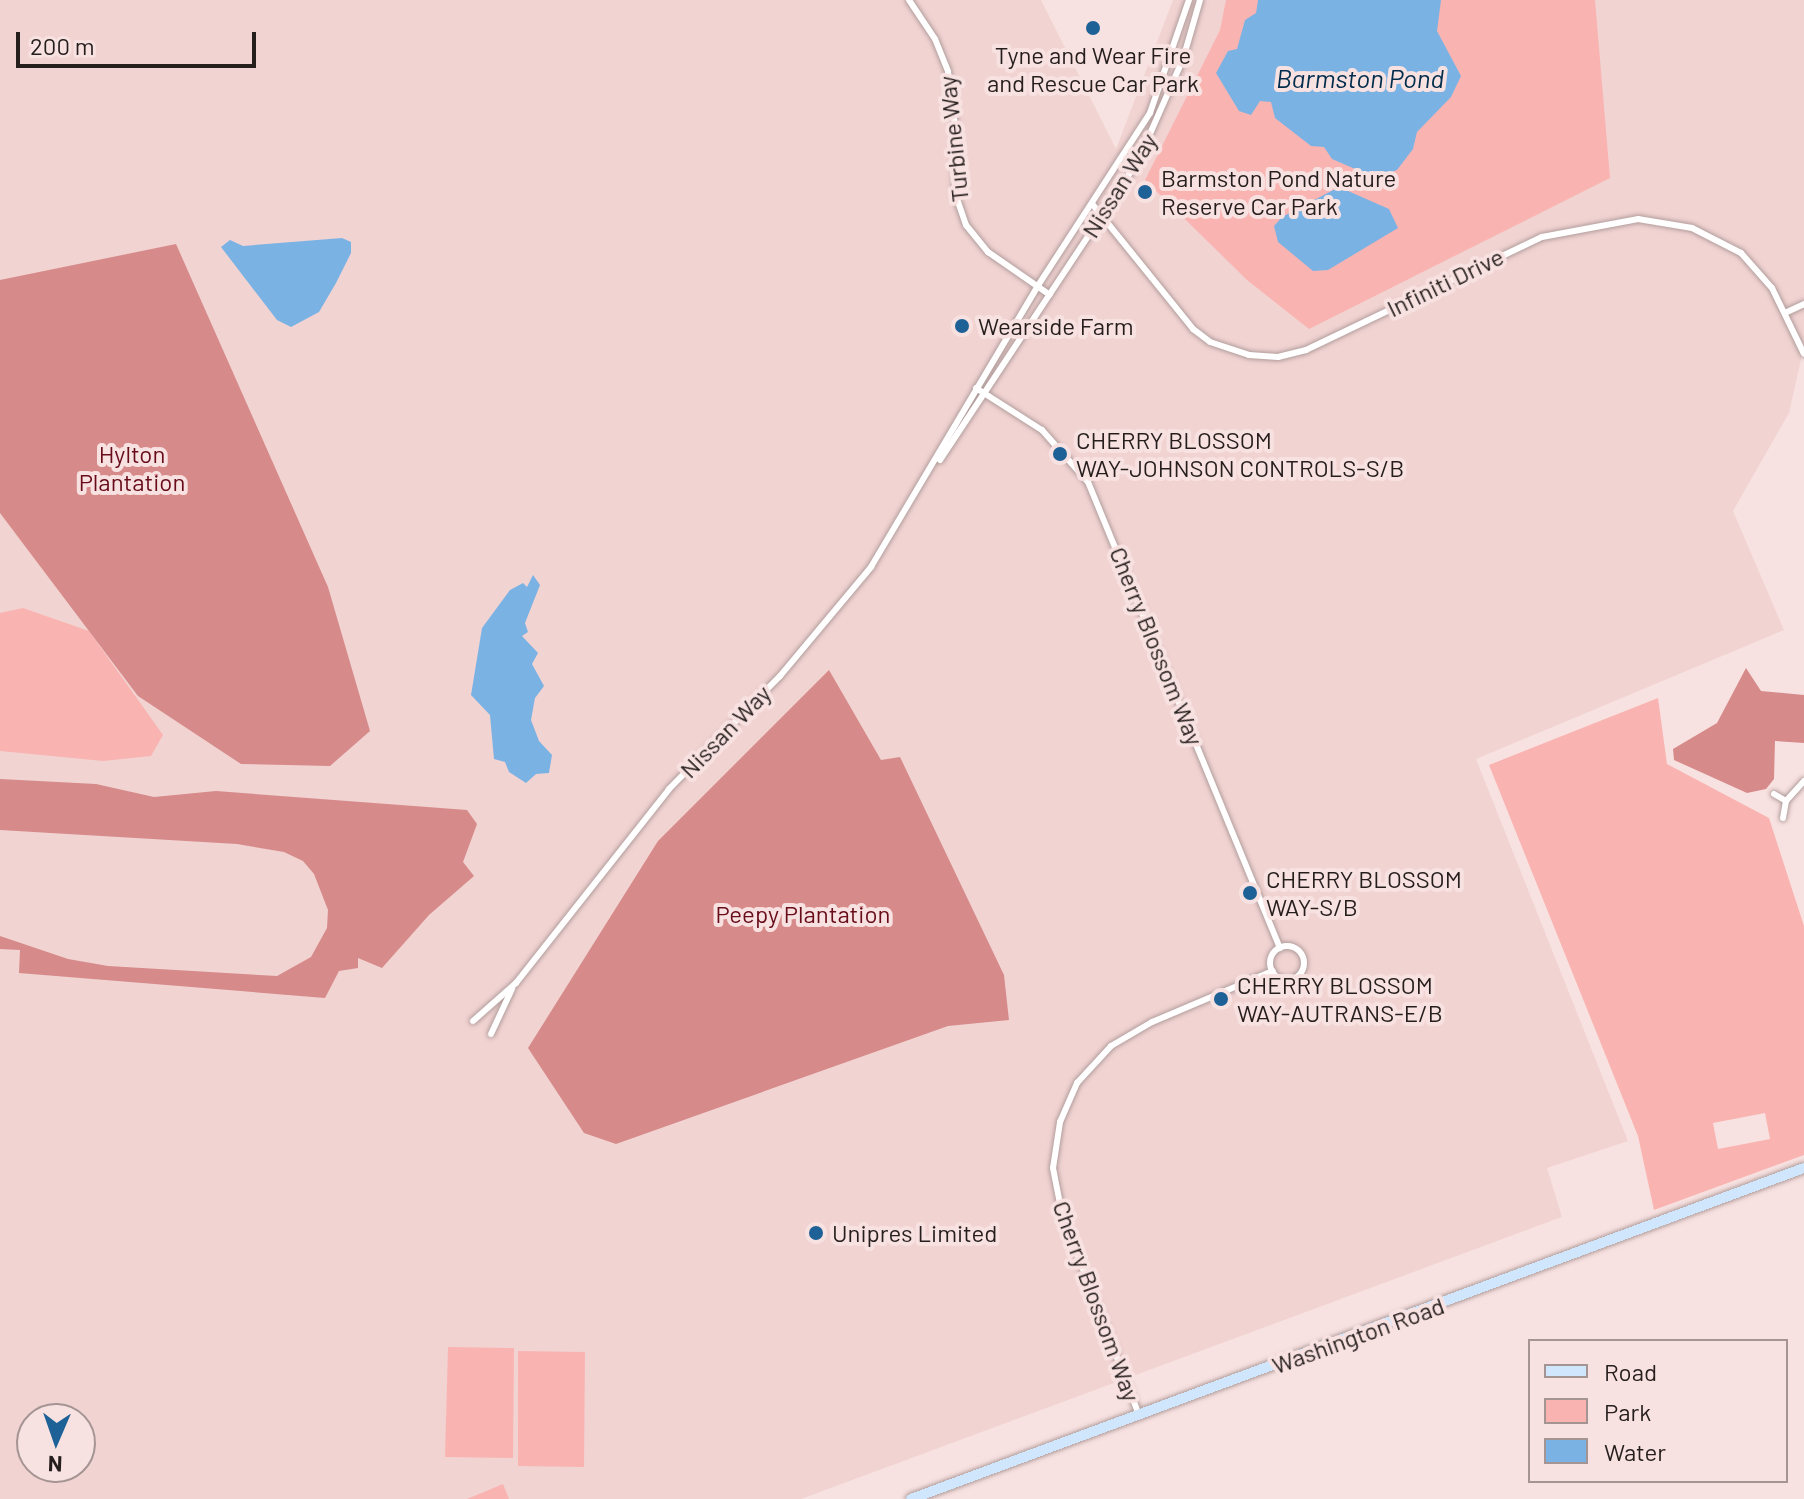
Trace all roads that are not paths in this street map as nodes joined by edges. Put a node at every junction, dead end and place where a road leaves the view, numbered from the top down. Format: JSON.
{"nodes":[{"id":1,"x":909,"y":0,"type":"edge"},
{"id":2,"x":1189,"y":0,"type":"edge"},
{"id":3,"x":1200,"y":0,"type":"edge"},
{"id":4,"x":1093,"y":205,"type":"junction"},
{"id":5,"x":1104,"y":215,"type":"junction"},
{"id":6,"x":1037,"y":287,"type":"junction"},
{"id":7,"x":1050,"y":295,"type":"junction"},
{"id":8,"x":1804,"y":304,"type":"edge"},
{"id":9,"x":1787,"y":312,"type":"junction"},
{"id":10,"x":1804,"y":354,"type":"edge"},
{"id":11,"x":976,"y":388,"type":"junction"},
{"id":12,"x":987,"y":394,"type":"junction"},
{"id":13,"x":928,"y":475,"type":"junction"},
{"id":14,"x":1804,"y":781,"type":"edge"},
{"id":15,"x":1774,"y":794,"type":"dead end"},
{"id":16,"x":1786,"y":801,"type":"junction"},
{"id":17,"x":1783,"y":818,"type":"dead end"},
{"id":18,"x":1280,"y":948,"type":"junction"},
{"id":19,"x":1273,"y":971,"type":"junction"},
{"id":20,"x":516,"y":983,"type":"junction"},
{"id":21,"x":473,"y":1021,"type":"dead end"},
{"id":22,"x":491,"y":1034,"type":"dead end"},
{"id":23,"x":1804,"y":1168,"type":"edge"},
{"id":24,"x":1139,"y":1416,"type":"junction"},
{"id":25,"x":911,"y":1499,"type":"edge"}],
"edges":[{"from":1,"to":6,"type":"street","name":"Turbine Way"},
{"from":2,"to":4,"type":"street","name":"Nissan Way"},
{"from":3,"to":5,"type":"street","name":"Nissan Way"},
{"from":4,"to":5,"type":"street","name":"Infiniti Drive"},
{"from":4,"to":6,"type":"street","name":"Nissan Way"},
{"from":5,"to":7,"type":"street","name":"Nissan Way"},
{"from":5,"to":9,"type":"street","name":"Infiniti Drive"},
{"from":6,"to":7,"type":"street","name":"Turbine Way"},
{"from":6,"to":11,"type":"street","name":"Nissan Way"},
{"from":7,"to":12,"type":"street","name":"Nissan Way"},
{"from":8,"to":9,"type":"street"},
{"from":9,"to":10,"type":"street","name":"Infiniti Drive"},
{"from":11,"to":12,"type":"street","name":"Cherry Blossom Way"},
{"from":11,"to":13,"type":"street","name":"Nissan Way"},
{"from":12,"to":13,"type":"street","name":"Nissan Way"},
{"from":12,"to":18,"type":"street","name":"Cherry Blossom Way"},
{"from":13,"to":20,"type":"street","name":"Nissan Way"},
{"from":14,"to":16,"type":"street"},
{"from":15,"to":16,"type":"street"},
{"from":16,"to":17,"type":"street"},
{"from":18,"to":19,"type":"street"},
{"from":18,"to":19,"type":"street","name":"Cherry Blossom Way"},
{"from":19,"to":24,"type":"street","name":"Cherry Blossom Way"},
{"from":20,"to":21,"type":"street"},
{"from":20,"to":22,"type":"street"},
{"from":23,"to":24,"type":"main road","name":"Washington Road"},
{"from":24,"to":25,"type":"main road","name":"Washington Road"}]}
